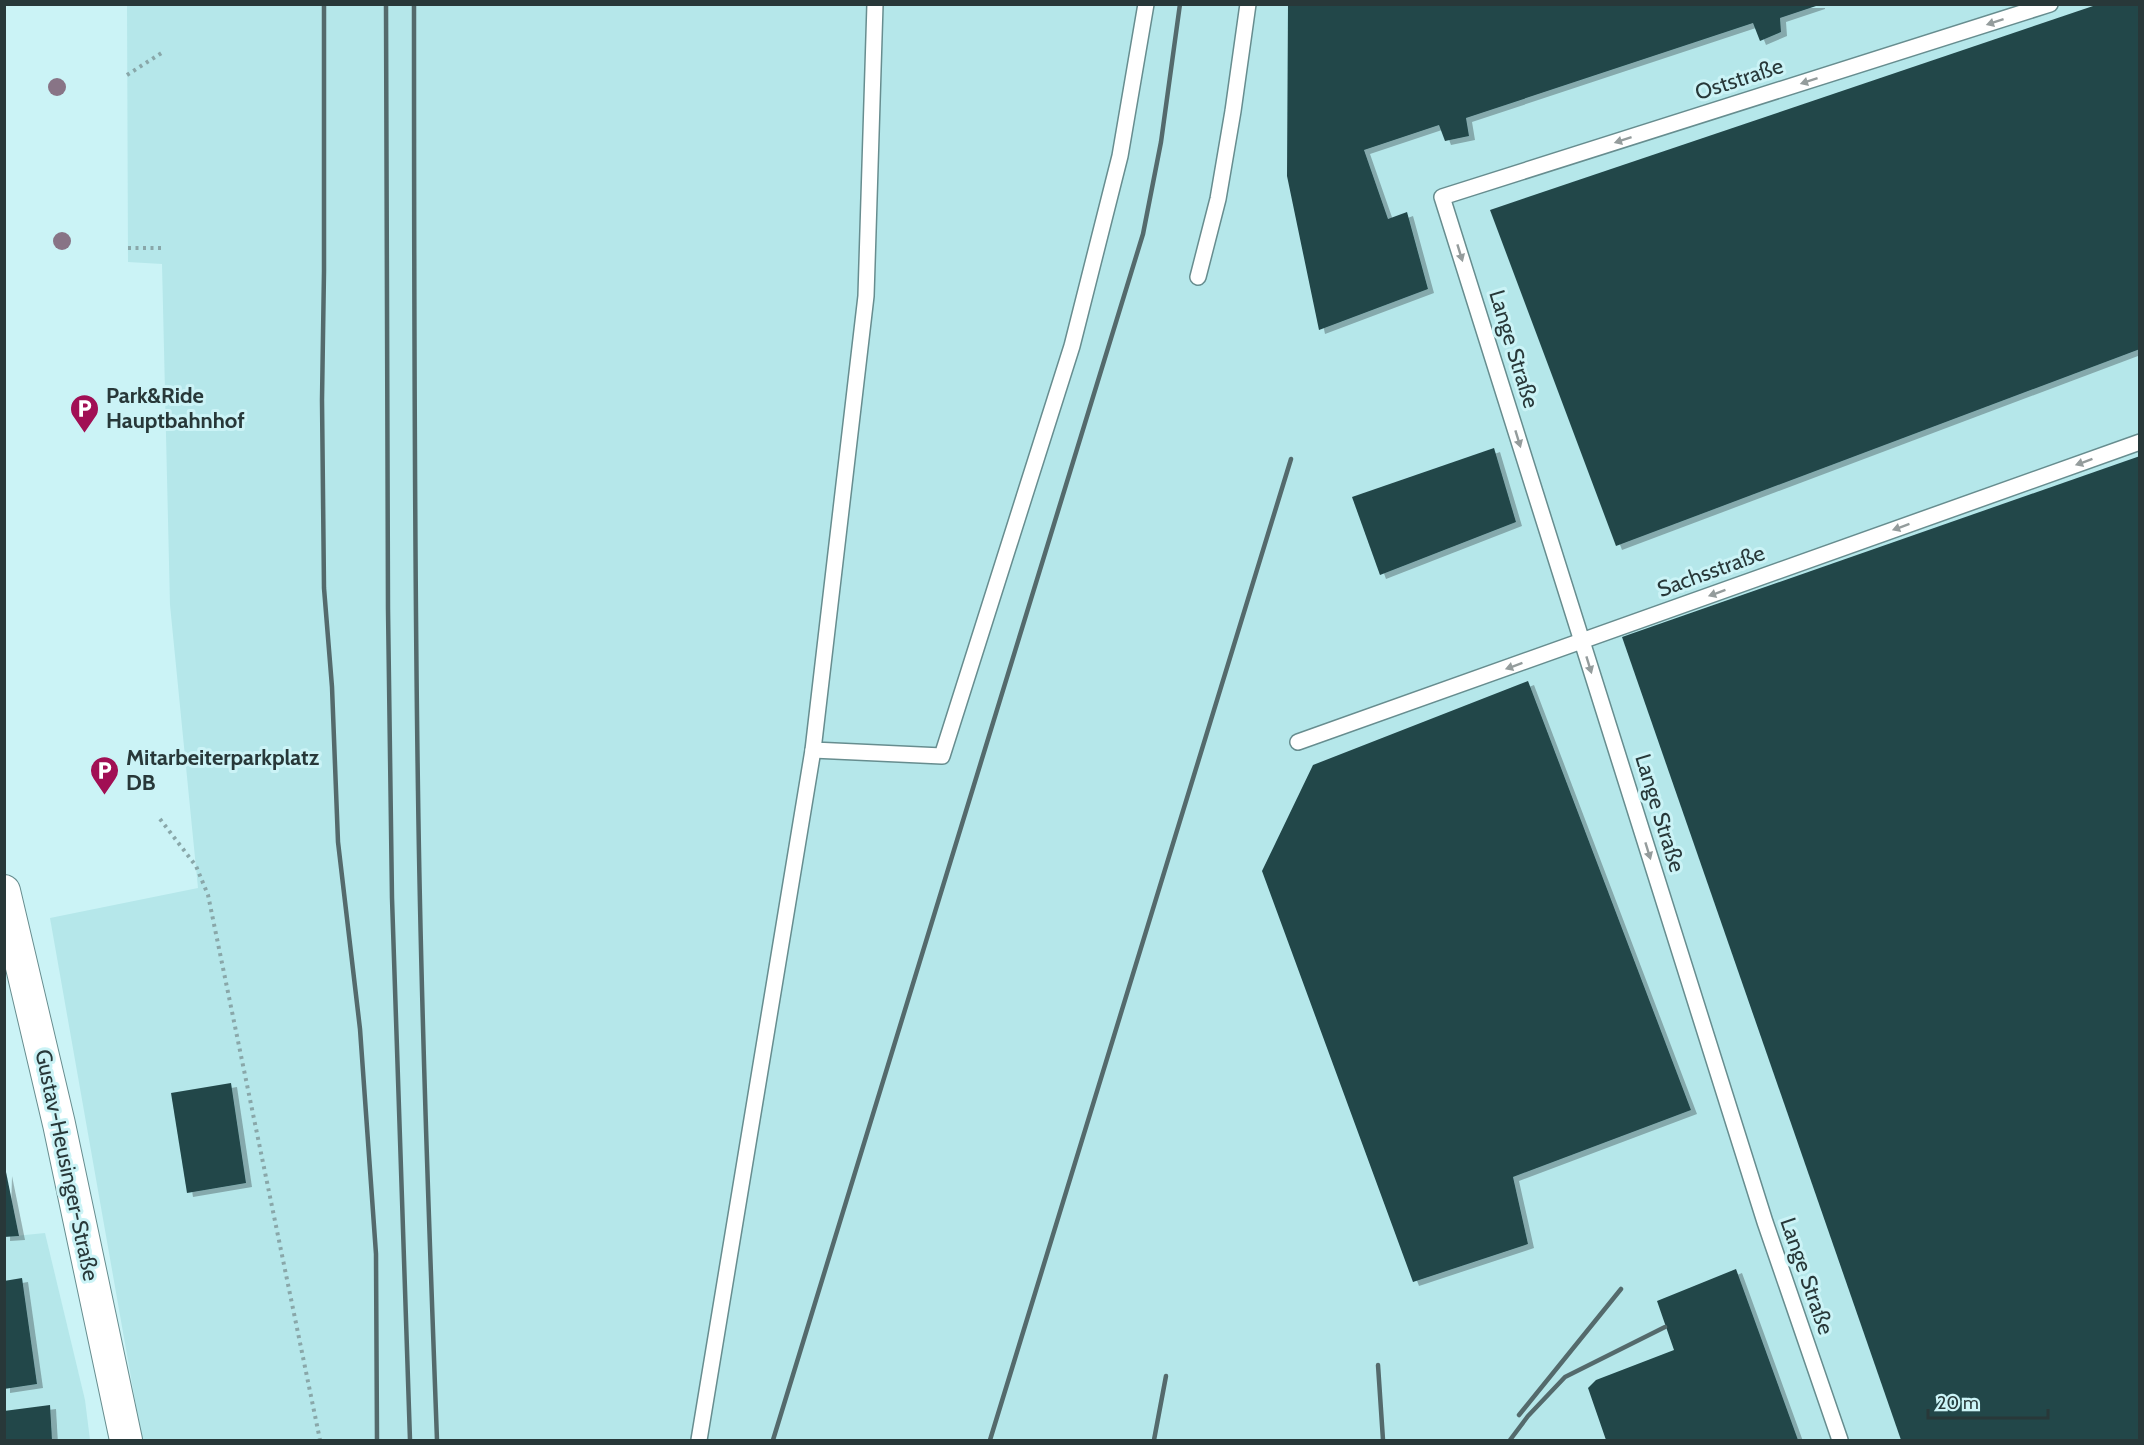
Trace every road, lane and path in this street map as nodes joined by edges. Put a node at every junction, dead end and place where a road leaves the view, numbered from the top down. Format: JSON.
{"nodes":[{"id":1,"x":875,"y":4,"type":"edge"},
{"id":2,"x":1146,"y":4,"type":"edge"},
{"id":3,"x":1248,"y":4,"type":"edge"},
{"id":4,"x":2050,"y":4,"type":"edge"},
{"id":5,"x":163,"y":52,"type":"dead end"},
{"id":6,"x":127,"y":75,"type":"dead end"},
{"id":7,"x":1442,"y":197,"type":"joint"},
{"id":8,"x":128,"y":248,"type":"dead end"},
{"id":9,"x":162,"y":248,"type":"dead end"},
{"id":10,"x":1198,"y":277,"type":"dead end"},
{"id":11,"x":2139,"y":442,"type":"edge"},
{"id":12,"x":1582,"y":641,"type":"junction"},
{"id":13,"x":1298,"y":742,"type":"dead end"},
{"id":14,"x":813,"y":750,"type":"junction"},
{"id":15,"x":159,"y":819,"type":"dead end"},
{"id":16,"x":4,"y":891,"type":"edge"},
{"id":17,"x":126,"y":1440,"type":"edge"},
{"id":18,"x":320,"y":1440,"type":"edge"},
{"id":19,"x":699,"y":1440,"type":"edge"},
{"id":20,"x":1840,"y":1440,"type":"edge"}],
"edges":[{"from":1,"to":14,"type":"lane"},
{"from":2,"to":14,"type":"lane"},
{"from":3,"to":10,"type":"lane"},
{"from":4,"to":7,"type":"lane","name":"Oststraße","one_way":true},
{"from":5,"to":6,"type":"path"},
{"from":7,"to":12,"type":"lane","name":"Lange Straße","one_way":true},
{"from":8,"to":9,"type":"path"},
{"from":11,"to":12,"type":"lane","name":"Sachsstraße","one_way":true},
{"from":12,"to":13,"type":"lane","name":"Sachsstraße","one_way":true},
{"from":12,"to":20,"type":"lane","name":"Lange Straße","one_way":true},
{"from":14,"to":19,"type":"lane"},
{"from":15,"to":18,"type":"path"},
{"from":16,"to":17,"type":"street","name":"Gustav-Heusinger-Straße"}]}
